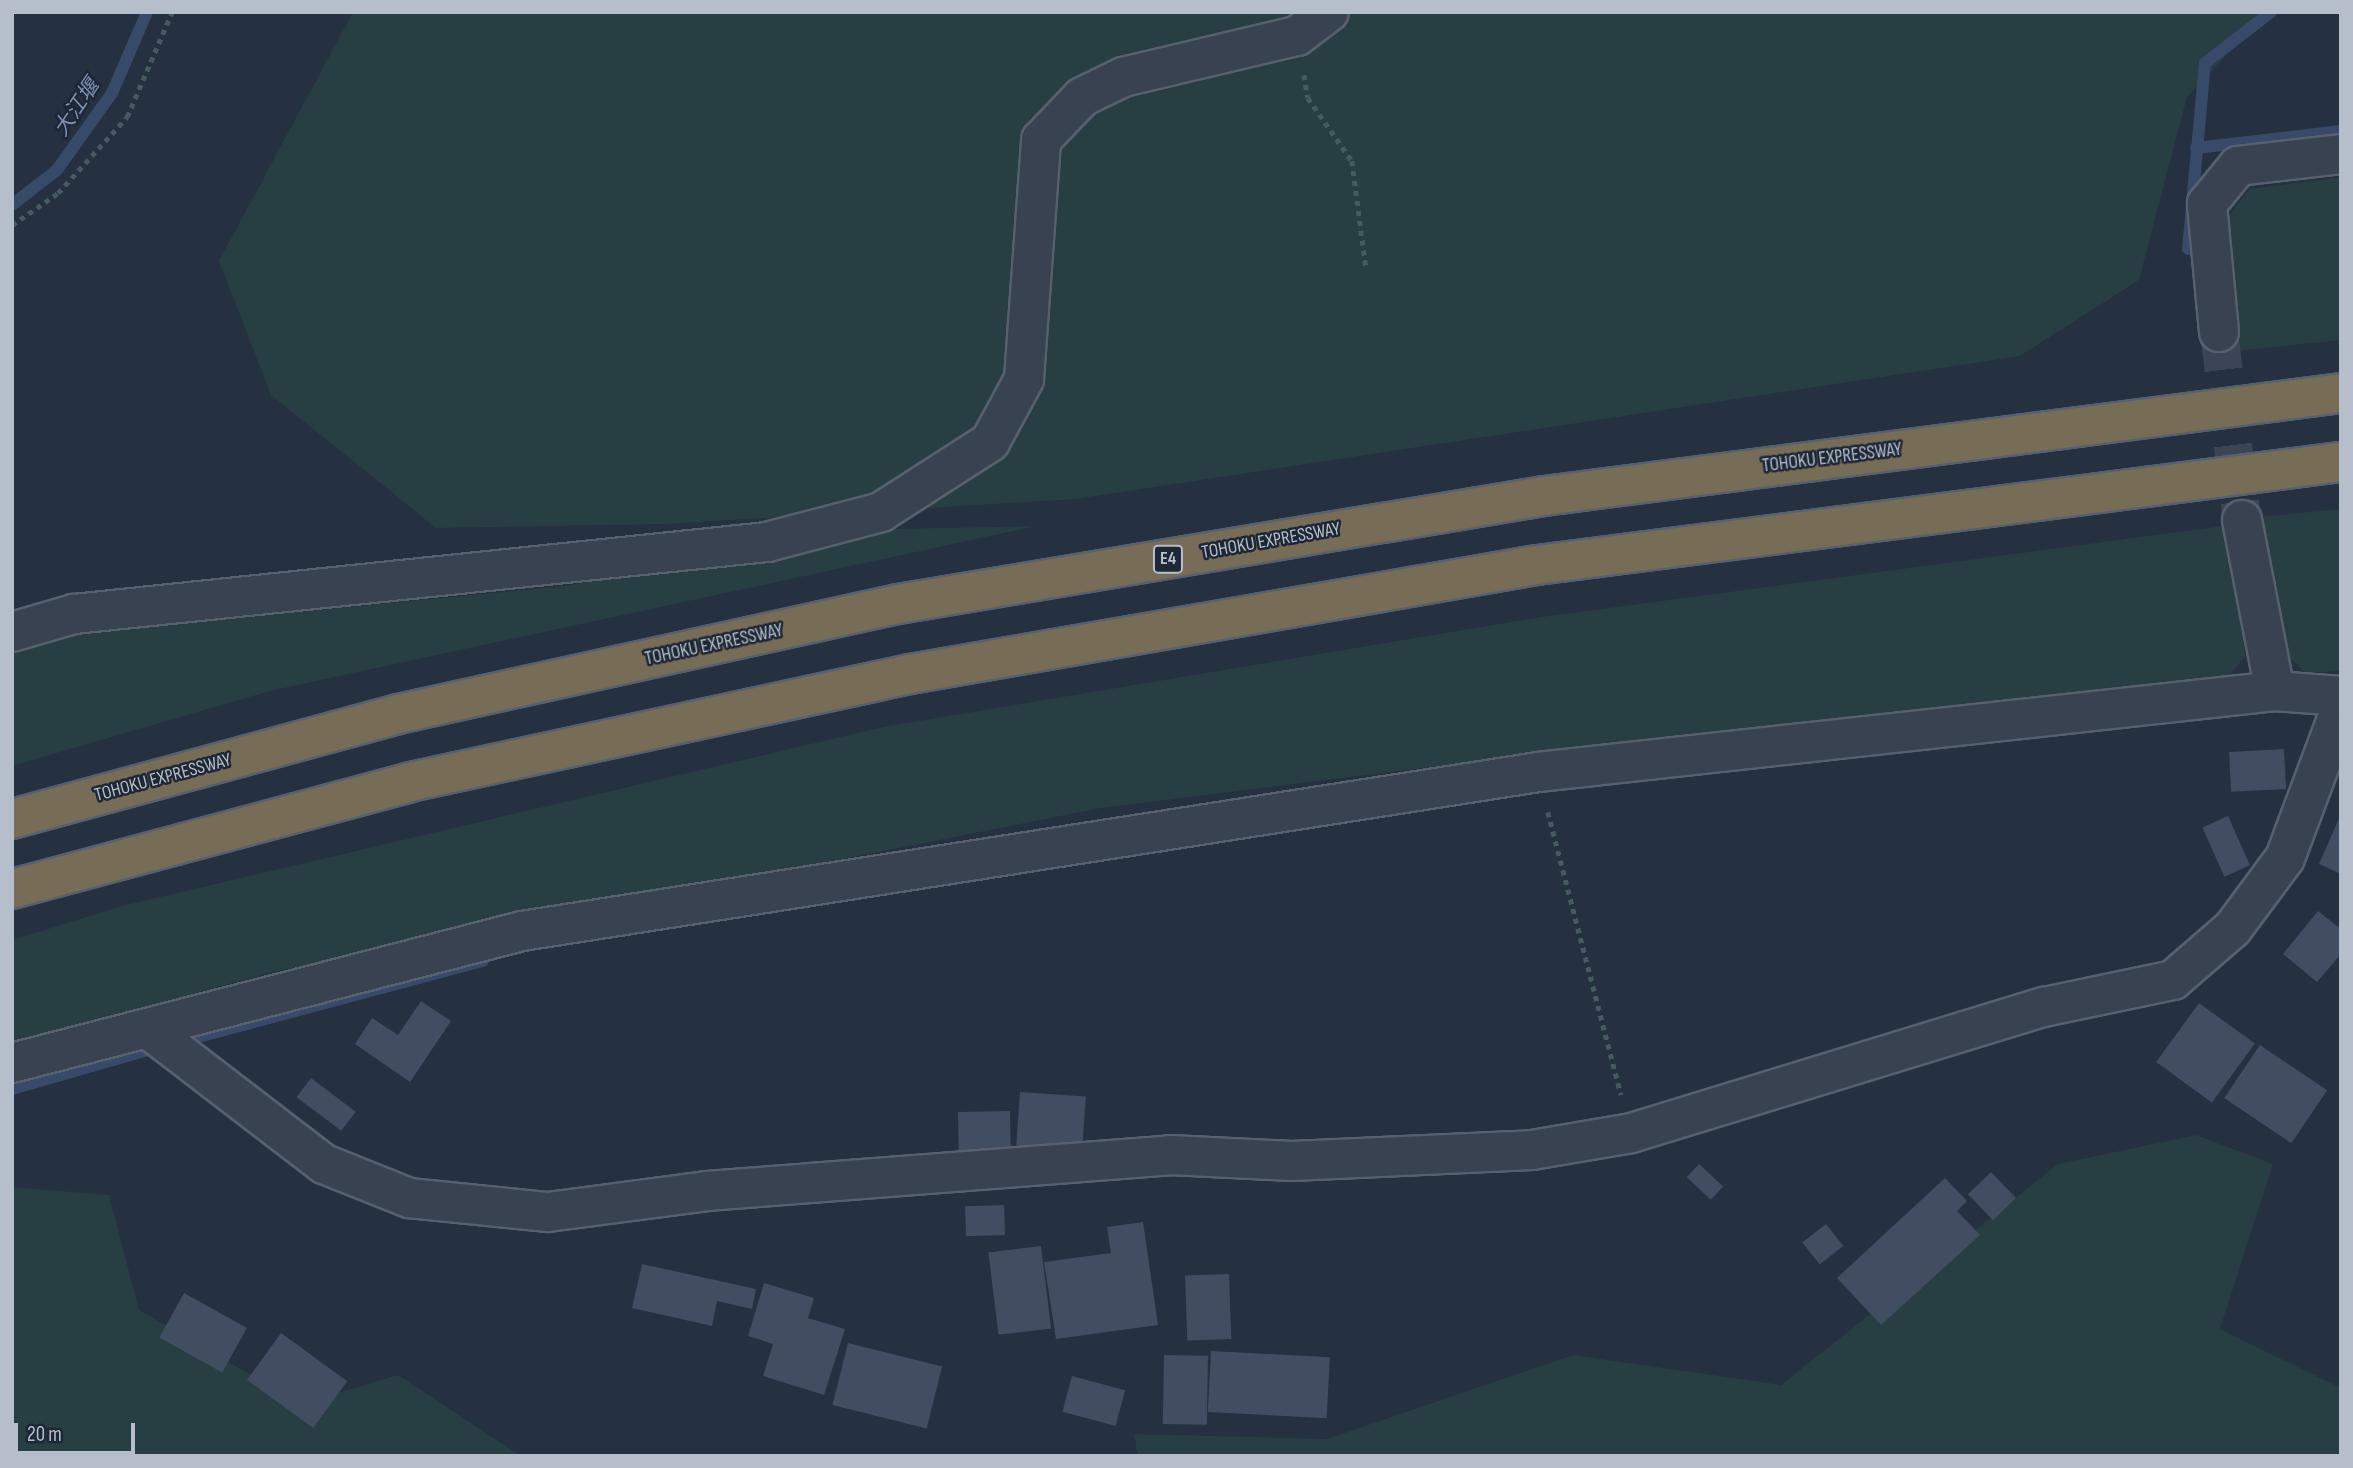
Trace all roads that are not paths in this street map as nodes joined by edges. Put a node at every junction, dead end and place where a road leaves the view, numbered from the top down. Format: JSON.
{"nodes":[{"id":1,"x":1329,"y":12,"type":"edge"},
{"id":2,"x":2341,"y":154,"type":"edge"},
{"id":3,"x":2219,"y":332,"type":"tunnel mouth"},
{"id":4,"x":2341,"y":393,"type":"edge"},
{"id":5,"x":2341,"y":462,"type":"edge"},
{"id":6,"x":2242,"y":520,"type":"tunnel mouth"},
{"id":7,"x":12,"y":632,"type":"edge"},
{"id":8,"x":2275,"y":691,"type":"junction"},
{"id":9,"x":2341,"y":696,"type":"edge"},
{"id":10,"x":2341,"y":708,"type":"edge"},
{"id":11,"x":12,"y":819,"type":"edge"},
{"id":12,"x":12,"y":889,"type":"edge"},
{"id":13,"x":148,"y":1029,"type":"junction"},
{"id":14,"x":12,"y":1063,"type":"edge"}],
"edges":[{"from":1,"to":7,"type":"street"},
{"from":2,"to":3,"type":"street"},
{"from":4,"to":11,"type":"highway","name":"TOHOKU EXPRESSWAY","number":"E4"},
{"from":5,"to":12,"type":"highway"},
{"from":6,"to":8,"type":"street"},
{"from":8,"to":9,"type":"street"},
{"from":8,"to":13,"type":"street"},
{"from":10,"to":13,"type":"street"},
{"from":13,"to":14,"type":"street"}]}
